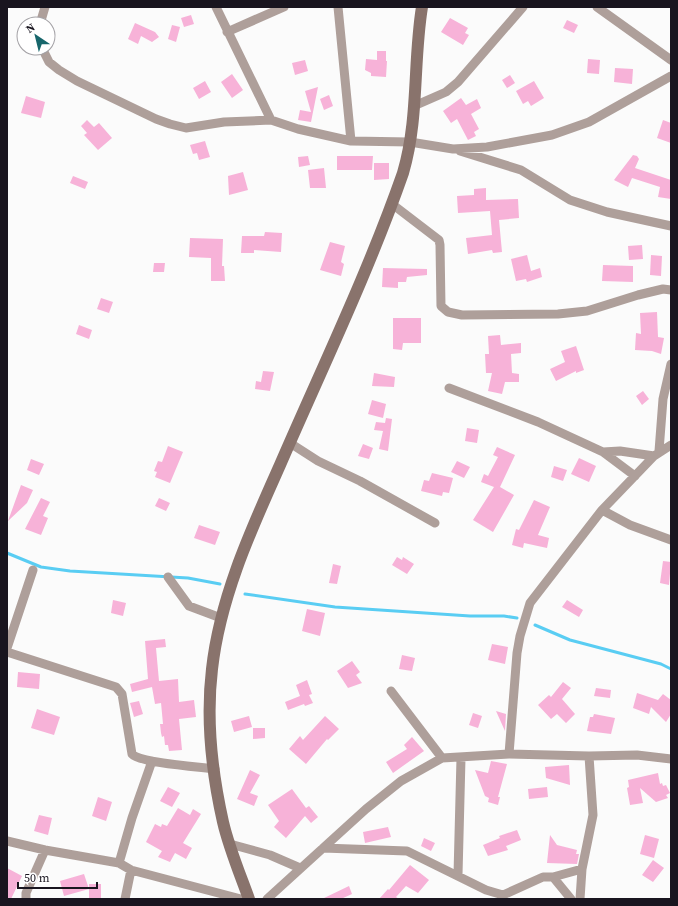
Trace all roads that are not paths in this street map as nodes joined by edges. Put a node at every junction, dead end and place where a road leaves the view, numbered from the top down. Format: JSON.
{"nodes":[{"id":1,"x":216,"y":7,"type":"edge"},
{"id":2,"x":284,"y":7,"type":"edge"},
{"id":3,"x":338,"y":7,"type":"edge"},
{"id":4,"x":422,"y":7,"type":"edge"},
{"id":5,"x":523,"y":7,"type":"edge"},
{"id":6,"x":597,"y":7,"type":"edge"},
{"id":7,"x":226,"y":32,"type":"junction"},
{"id":8,"x":47,"y":56,"type":"edge"},
{"id":9,"x":671,"y":60,"type":"edge"},
{"id":10,"x":671,"y":76,"type":"edge"},
{"id":11,"x":414,"y":106,"type":"junction"},
{"id":12,"x":270,"y":120,"type":"junction"},
{"id":13,"x":351,"y":141,"type":"junction"},
{"id":14,"x":410,"y":142,"type":"junction"},
{"id":15,"x":453,"y":149,"type":"junction"},
{"id":16,"x":392,"y":204,"type":"junction"},
{"id":17,"x":671,"y":226,"type":"edge"},
{"id":18,"x":671,"y":290,"type":"edge"},
{"id":19,"x":671,"y":364,"type":"edge"},
{"id":20,"x":448,"y":388,"type":"dead end"},
{"id":21,"x":290,"y":443,"type":"junction"},
{"id":22,"x":671,"y":445,"type":"edge"},
{"id":23,"x":603,"y":452,"type":"junction"},
{"id":24,"x":656,"y":454,"type":"junction"},
{"id":25,"x":635,"y":476,"type":"junction"},
{"id":26,"x":602,"y":510,"type":"junction"},
{"id":27,"x":435,"y":523,"type":"dead end"},
{"id":28,"x":671,"y":540,"type":"edge"},
{"id":29,"x":33,"y":570,"type":"dead end"},
{"id":30,"x":168,"y":577,"type":"dead end"},
{"id":31,"x":221,"y":618,"type":"junction"},
{"id":32,"x":7,"y":648,"type":"edge"},
{"id":33,"x":7,"y":652,"type":"edge"},
{"id":34,"x":391,"y":691,"type":"dead end"},
{"id":35,"x":509,"y":754,"type":"junction"},
{"id":36,"x":589,"y":756,"type":"junction"},
{"id":37,"x":442,"y":758,"type":"junction"},
{"id":38,"x":461,"y":758,"type":"junction"},
{"id":39,"x":671,"y":759,"type":"edge"},
{"id":40,"x":152,"y":761,"type":"junction"},
{"id":41,"x":215,"y":769,"type":"junction"},
{"id":42,"x":7,"y":841,"type":"edge"},
{"id":43,"x":230,"y":844,"type":"junction"},
{"id":44,"x":323,"y":848,"type":"junction"},
{"id":45,"x":45,"y":850,"type":"junction"},
{"id":46,"x":119,"y":863,"type":"junction"},
{"id":47,"x":300,"y":868,"type":"junction"},
{"id":48,"x":582,"y":869,"type":"junction"},
{"id":49,"x":131,"y":870,"type":"junction"},
{"id":50,"x":458,"y":875,"type":"junction"},
{"id":51,"x":553,"y":877,"type":"junction"},
{"id":52,"x":26,"y":899,"type":"edge"},
{"id":53,"x":125,"y":899,"type":"edge"},
{"id":54,"x":241,"y":899,"type":"edge"},
{"id":55,"x":249,"y":899,"type":"edge"},
{"id":56,"x":267,"y":899,"type":"edge"},
{"id":57,"x":571,"y":899,"type":"edge"},
{"id":58,"x":580,"y":899,"type":"edge"}],
"edges":[{"from":1,"to":7,"type":"street"},
{"from":2,"to":7,"type":"street"},
{"from":3,"to":13,"type":"street"},
{"from":4,"to":11,"type":"street"},
{"from":5,"to":11,"type":"street"},
{"from":6,"to":9,"type":"street"},
{"from":7,"to":12,"type":"street"},
{"from":8,"to":12,"type":"street"},
{"from":10,"to":15,"type":"street"},
{"from":11,"to":14,"type":"street"},
{"from":12,"to":13,"type":"street"},
{"from":13,"to":14,"type":"street"},
{"from":14,"to":15,"type":"street"},
{"from":14,"to":16,"type":"street"},
{"from":15,"to":17,"type":"street"},
{"from":16,"to":18,"type":"street"},
{"from":16,"to":21,"type":"street"},
{"from":19,"to":24,"type":"street"},
{"from":20,"to":23,"type":"street"},
{"from":21,"to":27,"type":"street"},
{"from":21,"to":31,"type":"street"},
{"from":22,"to":24,"type":"street"},
{"from":23,"to":24,"type":"street"},
{"from":23,"to":25,"type":"street"},
{"from":24,"to":25,"type":"street"},
{"from":25,"to":26,"type":"street"},
{"from":26,"to":28,"type":"street"},
{"from":26,"to":35,"type":"street"},
{"from":29,"to":32,"type":"street"},
{"from":30,"to":31,"type":"street"},
{"from":31,"to":41,"type":"street"},
{"from":33,"to":40,"type":"street"},
{"from":34,"to":37,"type":"street"},
{"from":35,"to":36,"type":"street"},
{"from":35,"to":38,"type":"street"},
{"from":36,"to":39,"type":"street"},
{"from":36,"to":48,"type":"street"},
{"from":37,"to":38,"type":"street"},
{"from":37,"to":44,"type":"street"},
{"from":38,"to":50,"type":"street"},
{"from":40,"to":41,"type":"street"},
{"from":40,"to":46,"type":"street"},
{"from":41,"to":43,"type":"street"},
{"from":42,"to":45,"type":"street"},
{"from":43,"to":47,"type":"street"},
{"from":43,"to":55,"type":"street"},
{"from":44,"to":47,"type":"street"},
{"from":44,"to":50,"type":"street"},
{"from":45,"to":46,"type":"street"},
{"from":45,"to":52,"type":"street"},
{"from":46,"to":49,"type":"street"},
{"from":47,"to":56,"type":"street"},
{"from":48,"to":51,"type":"street"},
{"from":48,"to":58,"type":"street"},
{"from":49,"to":53,"type":"street"},
{"from":49,"to":54,"type":"street"},
{"from":50,"to":51,"type":"street"},
{"from":51,"to":57,"type":"street"}]}
